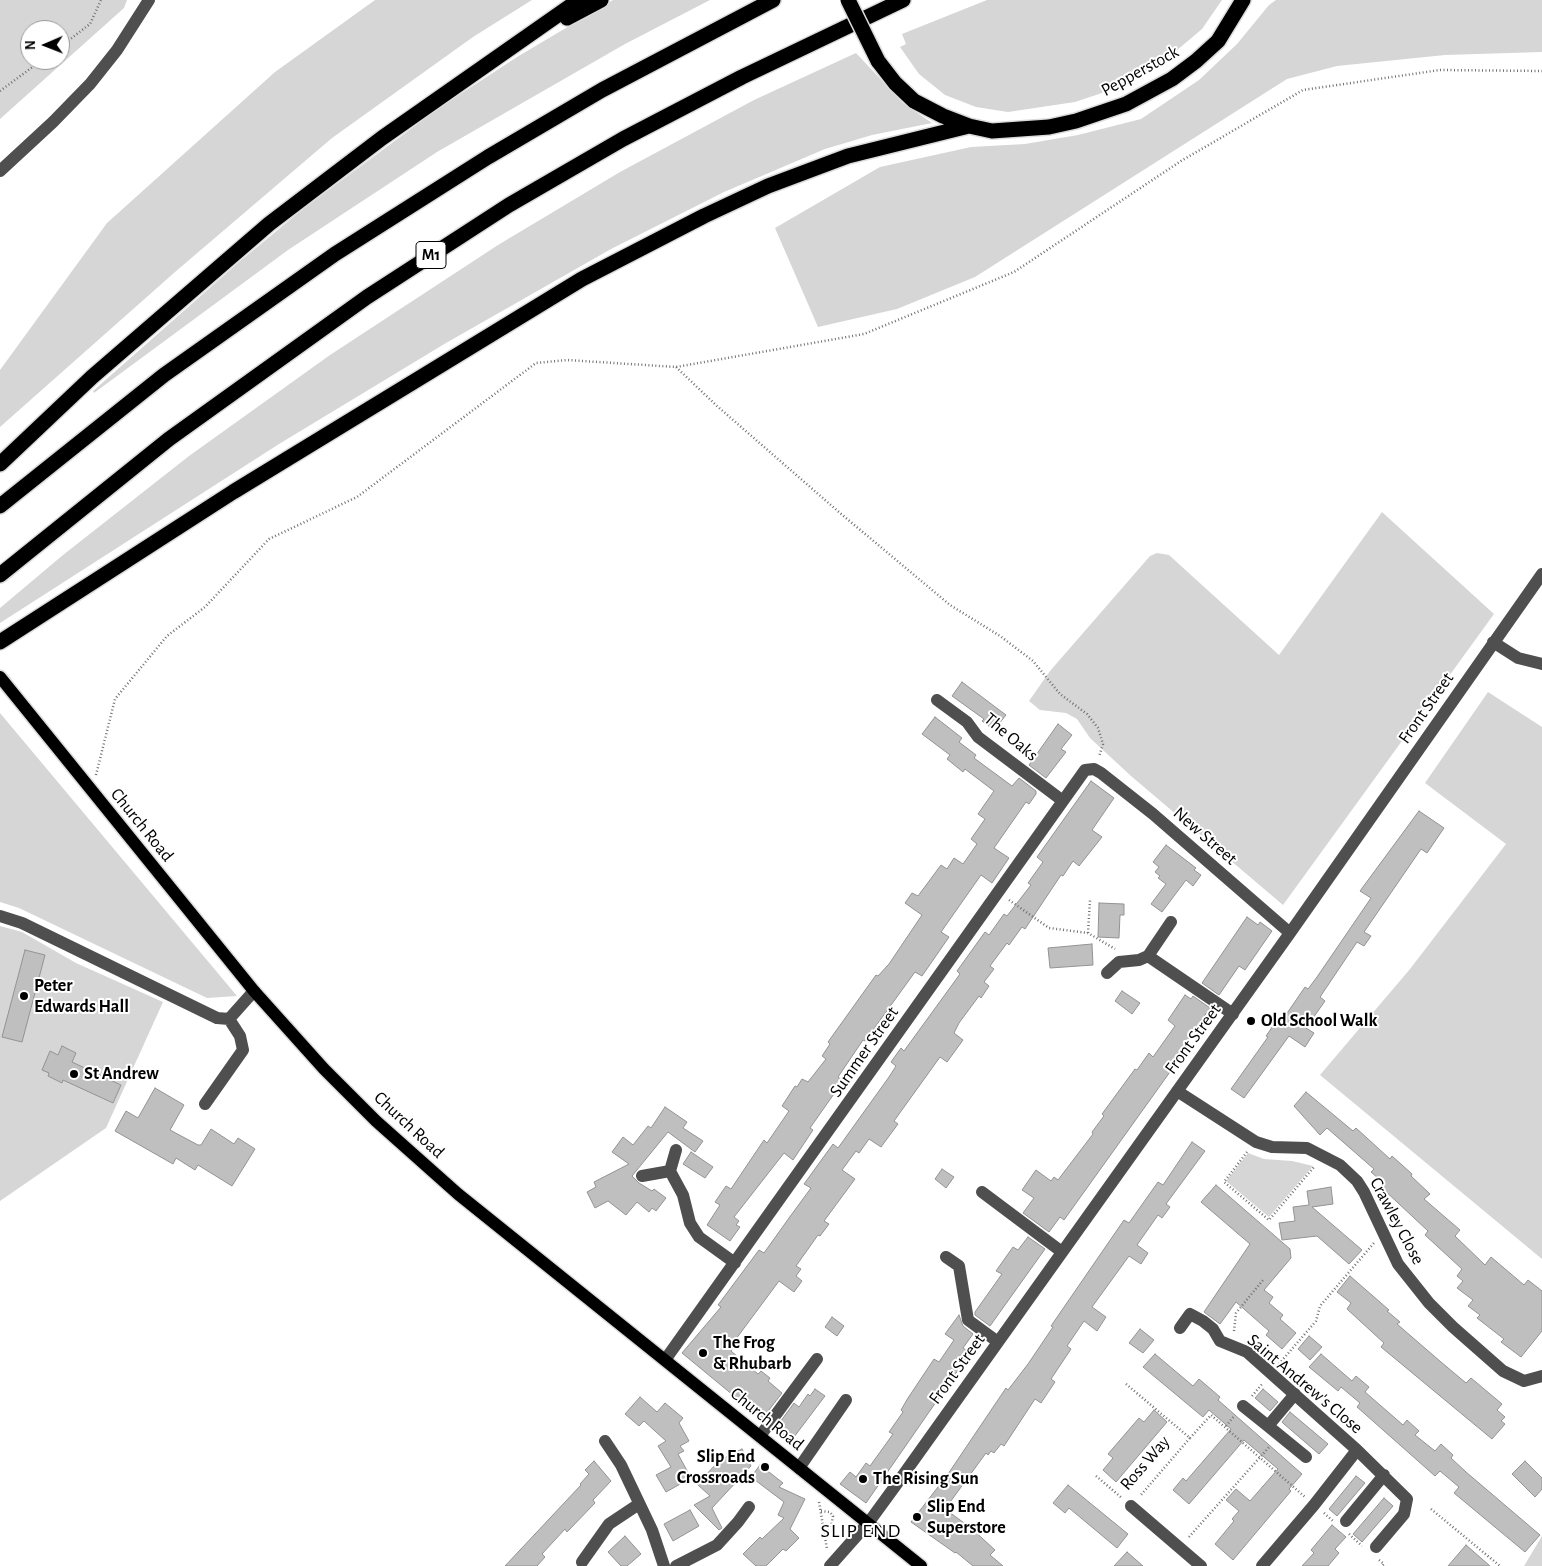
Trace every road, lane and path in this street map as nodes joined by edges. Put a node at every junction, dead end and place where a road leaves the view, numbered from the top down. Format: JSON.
{"nodes":[{"id":1,"x":101,"y":0,"type":"edge"},
{"id":2,"x":149,"y":0,"type":"edge"},
{"id":3,"x":579,"y":0,"type":"edge"},
{"id":4,"x":601,"y":0,"type":"edge"},
{"id":5,"x":773,"y":0,"type":"edge"},
{"id":6,"x":848,"y":0,"type":"edge"},
{"id":7,"x":904,"y":0,"type":"edge"},
{"id":8,"x":1244,"y":2,"type":"edge"},
{"id":9,"x":70,"y":39,"type":"edge"},
{"id":10,"x":523,"y":41,"type":"junction"},
{"id":11,"x":28,"y":70,"type":"edge"},
{"id":12,"x":1542,"y":71,"type":"edge"},
{"id":13,"x":0,"y":91,"type":"edge"},
{"id":14,"x":969,"y":126,"type":"junction"},
{"id":15,"x":0,"y":171,"type":"edge"},
{"id":16,"x":676,"y":367,"type":"junction"},
{"id":17,"x":0,"y":464,"type":"edge"},
{"id":18,"x":0,"y":506,"type":"edge"},
{"id":19,"x":1542,"y":574,"type":"edge"},
{"id":20,"x":0,"y":576,"type":"edge"},
{"id":21,"x":0,"y":642,"type":"edge"},
{"id":22,"x":1493,"y":642,"type":"junction"},
{"id":23,"x":1542,"y":664,"type":"edge"},
{"id":24,"x":0,"y":677,"type":"edge"},
{"id":25,"x":937,"y":700,"type":"dead end"},
{"id":26,"x":1094,"y":769,"type":"junction"},
{"id":27,"x":94,"y":794,"type":"junction"},
{"id":28,"x":1063,"y":801,"type":"junction"},
{"id":29,"x":998,"y":893,"type":"junction"},
{"id":30,"x":1090,"y":900,"type":"dead end"},
{"id":31,"x":0,"y":916,"type":"edge"},
{"id":32,"x":1171,"y":922,"type":"dead end"},
{"id":33,"x":1088,"y":933,"type":"junction"},
{"id":34,"x":1290,"y":933,"type":"junction"},
{"id":35,"x":1148,"y":956,"type":"junction"},
{"id":36,"x":1126,"y":962,"type":"junction"},
{"id":37,"x":1107,"y":973,"type":"dead end"},
{"id":38,"x":254,"y":991,"type":"junction"},
{"id":39,"x":1233,"y":1014,"type":"junction"},
{"id":40,"x":228,"y":1019,"type":"junction"},
{"id":41,"x":1177,"y":1092,"type":"junction"},
{"id":42,"x":205,"y":1104,"type":"dead end"},
{"id":43,"x":1256,"y":1142,"type":"junction"},
{"id":44,"x":676,"y":1150,"type":"dead end"},
{"id":45,"x":1324,"y":1156,"type":"junction"},
{"id":46,"x":670,"y":1171,"type":"junction"},
{"id":47,"x":642,"y":1176,"type":"dead end"},
{"id":48,"x":982,"y":1192,"type":"dead end"},
{"id":49,"x":1383,"y":1233,"type":"junction"},
{"id":50,"x":1062,"y":1252,"type":"junction"},
{"id":51,"x":946,"y":1257,"type":"dead end"},
{"id":52,"x":735,"y":1263,"type":"junction"},
{"id":53,"x":1263,"y":1280,"type":"dead end"},
{"id":54,"x":1180,"y":1328,"type":"dead end"},
{"id":55,"x":998,"y":1342,"type":"junction"},
{"id":56,"x":1232,"y":1344,"type":"junction"},
{"id":57,"x":665,"y":1360,"type":"junction"},
{"id":58,"x":817,"y":1360,"type":"dead end"},
{"id":59,"x":1271,"y":1373,"type":"junction"},
{"id":60,"x":1542,"y":1376,"type":"edge"},
{"id":61,"x":1126,"y":1384,"type":"dead end"},
{"id":62,"x":1295,"y":1394,"type":"junction"},
{"id":63,"x":846,"y":1400,"type":"dead end"},
{"id":64,"x":1243,"y":1406,"type":"junction"},
{"id":65,"x":1226,"y":1426,"type":"junction"},
{"id":66,"x":1268,"y":1426,"type":"junction"},
{"id":67,"x":1279,"y":1435,"type":"junction"},
{"id":68,"x":760,"y":1436,"type":"junction"},
{"id":69,"x":1190,"y":1438,"type":"junction"},
{"id":70,"x":605,"y":1441,"type":"dead end"},
{"id":71,"x":1356,"y":1450,"type":"junction"},
{"id":72,"x":1306,"y":1457,"type":"dead end"},
{"id":73,"x":1260,"y":1458,"type":"junction"},
{"id":74,"x":800,"y":1468,"type":"junction"},
{"id":75,"x":1384,"y":1475,"type":"junction"},
{"id":76,"x":1096,"y":1476,"type":"dead end"},
{"id":77,"x":818,"y":1494,"type":"dead end"},
{"id":78,"x":639,"y":1504,"type":"junction"},
{"id":79,"x":1314,"y":1505,"type":"junction"},
{"id":80,"x":1131,"y":1506,"type":"junction"},
{"id":81,"x":749,"y":1507,"type":"dead end"},
{"id":82,"x":1431,"y":1509,"type":"dead end"},
{"id":83,"x":821,"y":1511,"type":"junction"},
{"id":84,"x":869,"y":1522,"type":"junction"},
{"id":85,"x":1343,"y":1525,"type":"junction"},
{"id":86,"x":824,"y":1530,"type":"junction"},
{"id":87,"x":1180,"y":1548,"type":"junction"},
{"id":88,"x":1373,"y":1552,"type":"junction"},
{"id":89,"x":829,"y":1561,"type":"edge"},
{"id":90,"x":582,"y":1562,"type":"dead end"},
{"id":91,"x":664,"y":1566,"type":"edge"},
{"id":92,"x":676,"y":1566,"type":"edge"},
{"id":93,"x":921,"y":1566,"type":"edge"},
{"id":94,"x":1201,"y":1566,"type":"edge"},
{"id":95,"x":1262,"y":1566,"type":"edge"},
{"id":96,"x":1382,"y":1566,"type":"edge"},
{"id":97,"x":1500,"y":1566,"type":"edge"}],
"edges":[{"from":1,"to":9,"type":"path"},
{"from":2,"to":15,"type":"street"},
{"from":3,"to":10,"type":"highway"},
{"from":4,"to":10,"type":"highway"},
{"from":5,"to":18,"type":"highway"},
{"from":6,"to":14,"type":"highway","name":"Pepperstock","bridge":true},
{"from":7,"to":20,"type":"highway","number":"M1"},
{"from":8,"to":14,"type":"highway","name":"Pepperstock"},
{"from":10,"to":17,"type":"highway"},
{"from":11,"to":13,"type":"path"},
{"from":12,"to":16,"type":"path"},
{"from":14,"to":21,"type":"highway"},
{"from":16,"to":26,"type":"path"},
{"from":16,"to":27,"type":"path"},
{"from":19,"to":22,"type":"street","name":"Front Street"},
{"from":22,"to":23,"type":"street"},
{"from":22,"to":34,"type":"street","name":"Front Street"},
{"from":24,"to":27,"type":"main road","name":"Church Road"},
{"from":25,"to":28,"type":"street","name":"The Oaks"},
{"from":26,"to":28,"type":"street","name":"Summer Street"},
{"from":26,"to":34,"type":"street","name":"New Street"},
{"from":27,"to":38,"type":"main road","name":"Church Road"},
{"from":28,"to":29,"type":"street","name":"Summer Street"},
{"from":29,"to":33,"type":"path"},
{"from":29,"to":52,"type":"street","name":"Summer Street"},
{"from":30,"to":33,"type":"path"},
{"from":31,"to":40,"type":"street"},
{"from":32,"to":35,"type":"street"},
{"from":33,"to":36,"type":"path"},
{"from":34,"to":39,"type":"street","name":"Front Street"},
{"from":35,"to":36,"type":"street"},
{"from":35,"to":39,"type":"street"},
{"from":36,"to":37,"type":"street"},
{"from":38,"to":40,"type":"street"},
{"from":38,"to":57,"type":"main road","name":"Church Road"},
{"from":39,"to":41,"type":"street","name":"Front Street"},
{"from":40,"to":42,"type":"street"},
{"from":41,"to":43,"type":"street","name":"Crawley Close"},
{"from":41,"to":50,"type":"street","name":"Front Street"},
{"from":43,"to":45,"type":"street","name":"Crawley Close"},
{"from":43,"to":45,"type":"path"},
{"from":44,"to":46,"type":"street"},
{"from":45,"to":49,"type":"street","name":"Crawley Close"},
{"from":46,"to":47,"type":"street"},
{"from":46,"to":52,"type":"street"},
{"from":48,"to":50,"type":"street"},
{"from":49,"to":59,"type":"path"},
{"from":49,"to":60,"type":"street","name":"Crawley Close"},
{"from":50,"to":55,"type":"street","name":"Front Street"},
{"from":51,"to":55,"type":"street"},
{"from":52,"to":57,"type":"street","name":"Summer Street"},
{"from":53,"to":56,"type":"path"},
{"from":54,"to":56,"type":"street","name":"Saint Andrew's Close"},
{"from":55,"to":84,"type":"street","name":"Front Street"},
{"from":56,"to":59,"type":"street","name":"Saint Andrew's Close"},
{"from":57,"to":68,"type":"main road","name":"Church Road"},
{"from":58,"to":68,"type":"street"},
{"from":59,"to":62,"type":"street","name":"Saint Andrew's Close"},
{"from":59,"to":64,"type":"path"},
{"from":61,"to":69,"type":"path","name":"Ross Way"},
{"from":62,"to":66,"type":"street"},
{"from":62,"to":71,"type":"street","name":"Saint Andrew's Close"},
{"from":63,"to":74,"type":"street"},
{"from":64,"to":65,"type":"path"},
{"from":64,"to":66,"type":"street"},
{"from":65,"to":69,"type":"path"},
{"from":65,"to":73,"type":"path"},
{"from":66,"to":67,"type":"street"},
{"from":67,"to":72,"type":"street"},
{"from":67,"to":73,"type":"path"},
{"from":68,"to":74,"type":"main road","name":"Church Road"},
{"from":69,"to":80,"type":"path","name":"Ross Way"},
{"from":70,"to":78,"type":"street"},
{"from":71,"to":75,"type":"street"},
{"from":71,"to":79,"type":"street","name":"Saint Andrew's Close"},
{"from":73,"to":79,"type":"path"},
{"from":73,"to":87,"type":"path"},
{"from":74,"to":84,"type":"main road","name":"Church Road"},
{"from":75,"to":85,"type":"street"},
{"from":75,"to":88,"type":"street"},
{"from":76,"to":80,"type":"path","name":"Ross Way"},
{"from":77,"to":83,"type":"path"},
{"from":78,"to":90,"type":"street"},
{"from":78,"to":91,"type":"street"},
{"from":79,"to":85,"type":"path"},
{"from":79,"to":95,"type":"street","name":"Saint Andrew's Close"},
{"from":80,"to":87,"type":"street","name":"Ross Way"},
{"from":81,"to":92,"type":"street"},
{"from":82,"to":97,"type":"path"},
{"from":83,"to":86,"type":"path"},
{"from":83,"to":86,"type":"path"},
{"from":84,"to":89,"type":"street","name":"Front Street"},
{"from":84,"to":93,"type":"main road","name":"Church Road"},
{"from":85,"to":88,"type":"path"},
{"from":86,"to":89,"type":"path"},
{"from":87,"to":94,"type":"street","name":"Ross Way"},
{"from":88,"to":96,"type":"path"}]}
